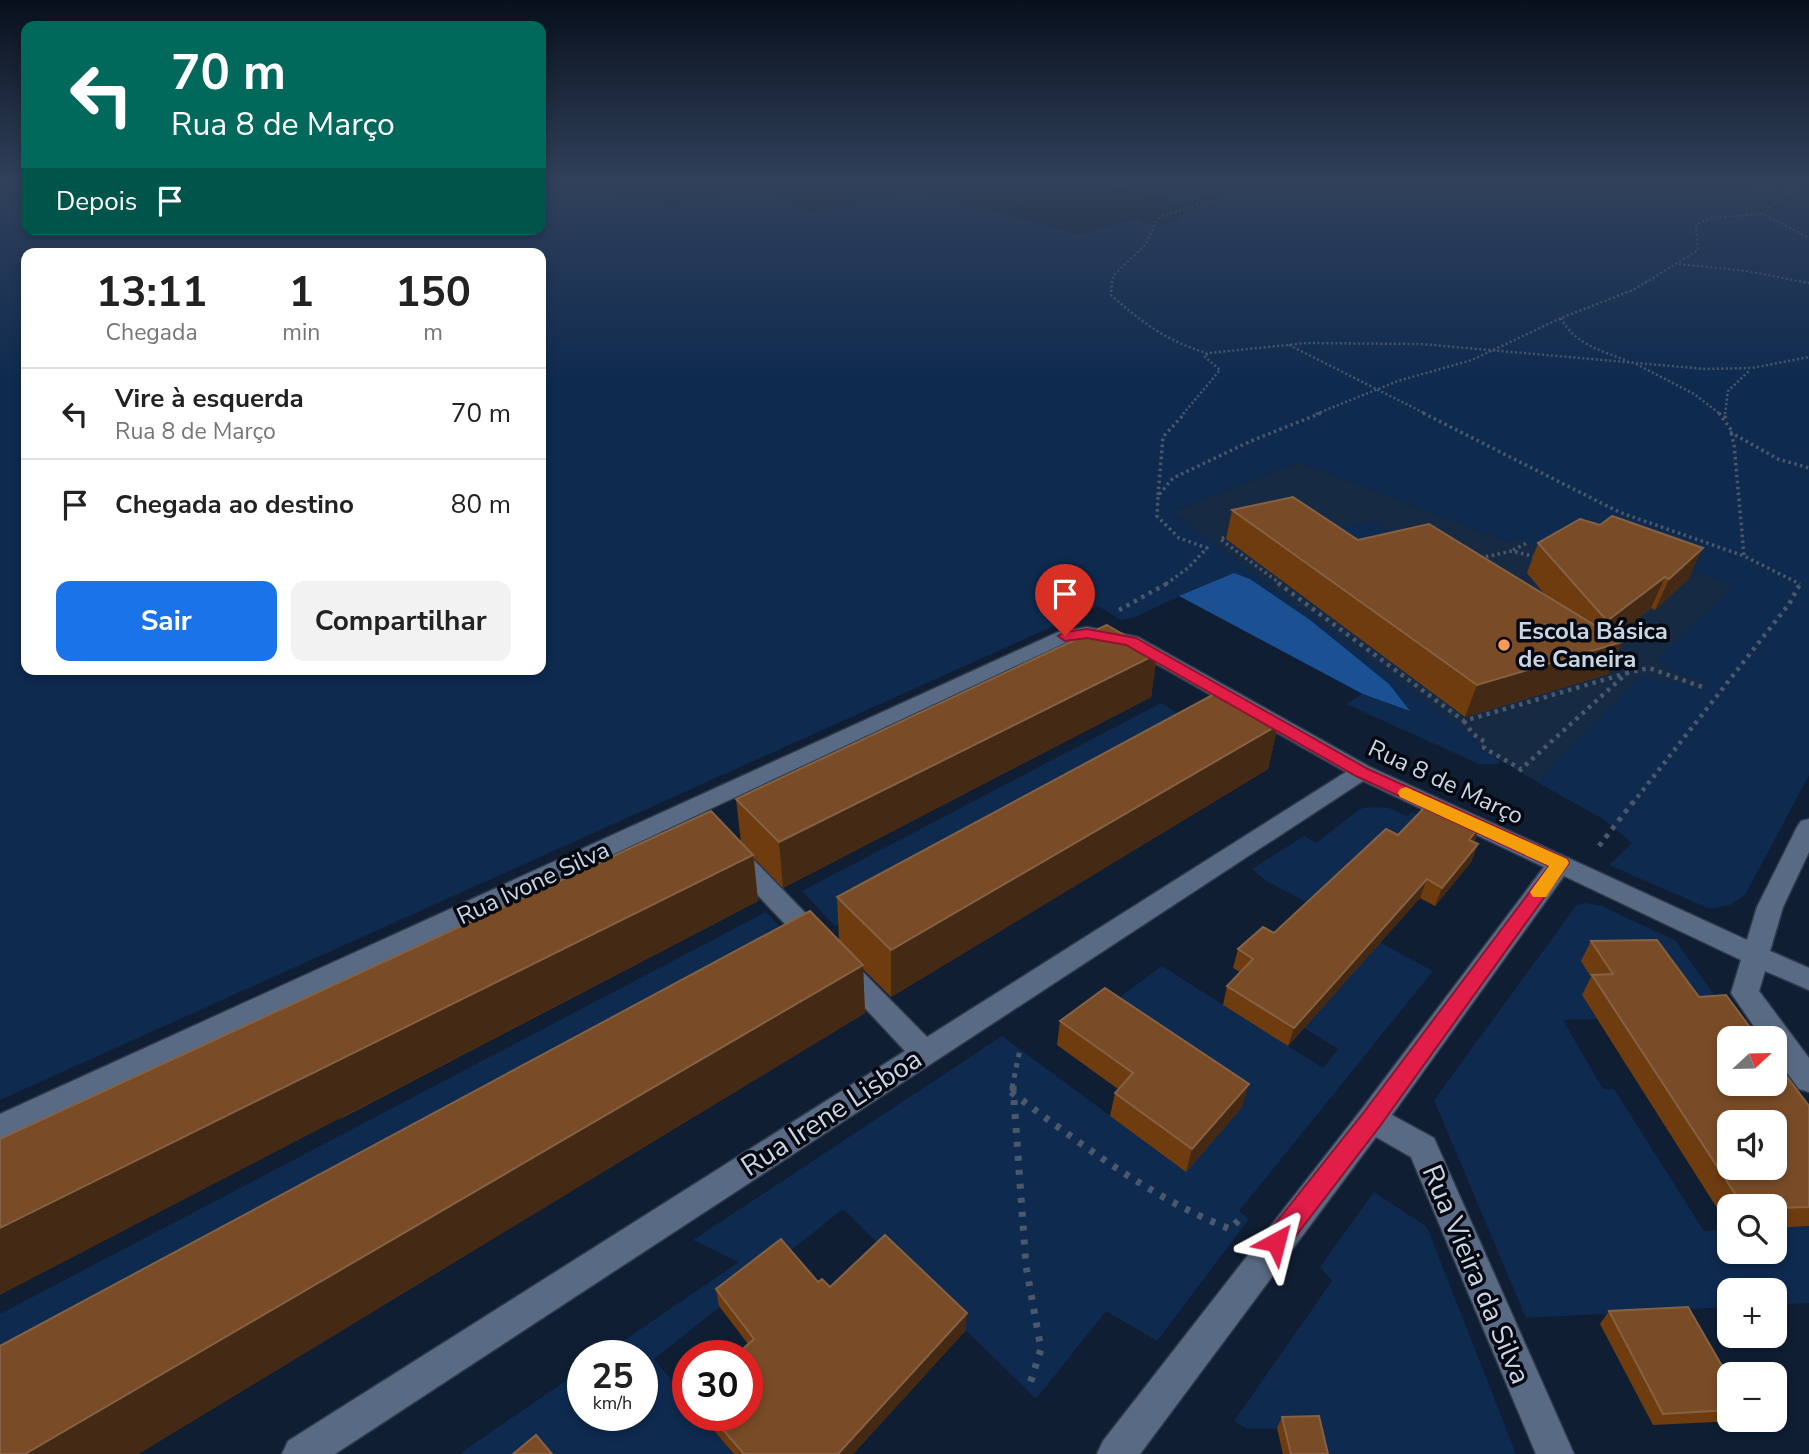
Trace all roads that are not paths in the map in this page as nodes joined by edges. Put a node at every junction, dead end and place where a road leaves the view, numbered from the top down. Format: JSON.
{"nodes":[{"id":1,"x":1065,"y":636,"type":"joint"},
{"id":2,"x":1362,"y":772,"type":"junction"},
{"id":3,"x":704,"y":825,"type":"junction"},
{"id":4,"x":1809,"y":827,"type":"edge"},
{"id":5,"x":1570,"y":868,"type":"junction"},
{"id":6,"x":1755,"y":955,"type":"junction"},
{"id":7,"x":1809,"y":980,"type":"edge"},
{"id":8,"x":924,"y":1052,"type":"junction"},
{"id":9,"x":1809,"y":1080,"type":"edge"},
{"id":10,"x":1372,"y":1119,"type":"junction"},
{"id":11,"x":0,"y":1128,"type":"edge"},
{"id":12,"x":301,"y":1454,"type":"edge"},
{"id":13,"x":1116,"y":1454,"type":"edge"},
{"id":14,"x":1555,"y":1454,"type":"edge"}],
"edges":[{"from":1,"to":2,"type":"street","name":"Rua 8 de Março"},
{"from":1,"to":3,"type":"street","name":"Rua Ivone Silva"},
{"from":2,"to":5,"type":"street","name":"Rua 8 de Março"},
{"from":2,"to":8,"type":"street","name":"Rua Irene Lisboa"},
{"from":3,"to":8,"type":"street"},
{"from":3,"to":11,"type":"street","name":"Rua Ivone Silva"},
{"from":4,"to":6,"type":"street"},
{"from":5,"to":6,"type":"street","name":"Rua 8 de Março"},
{"from":5,"to":10,"type":"street"},
{"from":6,"to":7,"type":"street","name":"Rua 8 de Março"},
{"from":6,"to":9,"type":"street"},
{"from":8,"to":12,"type":"street","name":"Rua Irene Lisboa"},
{"from":10,"to":13,"type":"street"},
{"from":10,"to":14,"type":"street","name":"Rua Vieira da Silva"}]}
